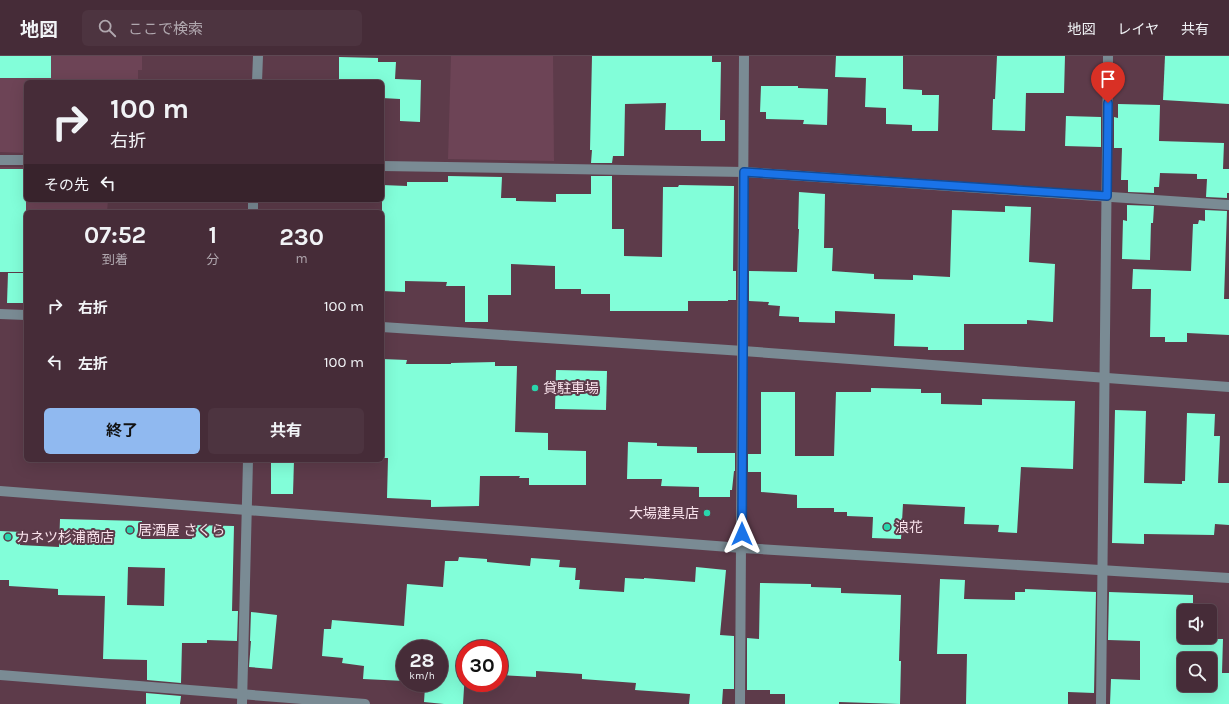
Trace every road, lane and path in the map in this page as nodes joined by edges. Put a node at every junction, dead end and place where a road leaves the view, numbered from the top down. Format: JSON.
{"nodes":[{"id":1,"x":258,"y":56,"type":"edge"},
{"id":2,"x":744,"y":56,"type":"edge"},
{"id":3,"x":1108,"y":56,"type":"edge"},
{"id":4,"x":257,"y":80,"type":"edge"},
{"id":5,"x":0,"y":160,"type":"edge"},
{"id":6,"x":24,"y":160,"type":"edge"},
{"id":7,"x":384,"y":166,"type":"edge"},
{"id":8,"x":744,"y":172,"type":"junction"},
{"id":9,"x":1107,"y":196,"type":"junction"},
{"id":10,"x":1229,"y":205,"type":"edge"},
{"id":11,"x":0,"y":314,"type":"edge"},
{"id":12,"x":24,"y":315,"type":"edge"},
{"id":13,"x":384,"y":327,"type":"edge"},
{"id":14,"x":743,"y":351,"type":"junction"},
{"id":15,"x":1105,"y":378,"type":"junction"},
{"id":16,"x":1229,"y":387,"type":"edge"},
{"id":17,"x":248,"y":462,"type":"edge"},
{"id":18,"x":0,"y":491,"type":"edge"},
{"id":19,"x":247,"y":510,"type":"junction"},
{"id":20,"x":742,"y":548,"type":"junction"},
{"id":21,"x":1103,"y":570,"type":"junction"},
{"id":22,"x":1229,"y":578,"type":"edge"},
{"id":23,"x":0,"y":675,"type":"edge"},
{"id":24,"x":243,"y":699,"type":"edge"},
{"id":25,"x":365,"y":704,"type":"edge"},
{"id":26,"x":740,"y":704,"type":"edge"},
{"id":27,"x":1101,"y":704,"type":"edge"}],
"edges":[{"from":1,"to":4,"type":"street"},
{"from":2,"to":8,"type":"street"},
{"from":3,"to":9,"type":"street"},
{"from":5,"to":6,"type":"street"},
{"from":7,"to":8,"type":"street"},
{"from":8,"to":9,"type":"street"},
{"from":8,"to":14,"type":"street"},
{"from":9,"to":10,"type":"street"},
{"from":9,"to":15,"type":"street"},
{"from":11,"to":12,"type":"street"},
{"from":13,"to":14,"type":"street"},
{"from":14,"to":15,"type":"street"},
{"from":14,"to":20,"type":"street"},
{"from":15,"to":16,"type":"street"},
{"from":15,"to":21,"type":"street"},
{"from":17,"to":19,"type":"street"},
{"from":18,"to":19,"type":"street"},
{"from":19,"to":20,"type":"street"},
{"from":19,"to":24,"type":"street"},
{"from":20,"to":21,"type":"street"},
{"from":20,"to":26,"type":"street"},
{"from":21,"to":22,"type":"street"},
{"from":21,"to":27,"type":"street"},
{"from":23,"to":24,"type":"street"},
{"from":24,"to":25,"type":"street"}]}
